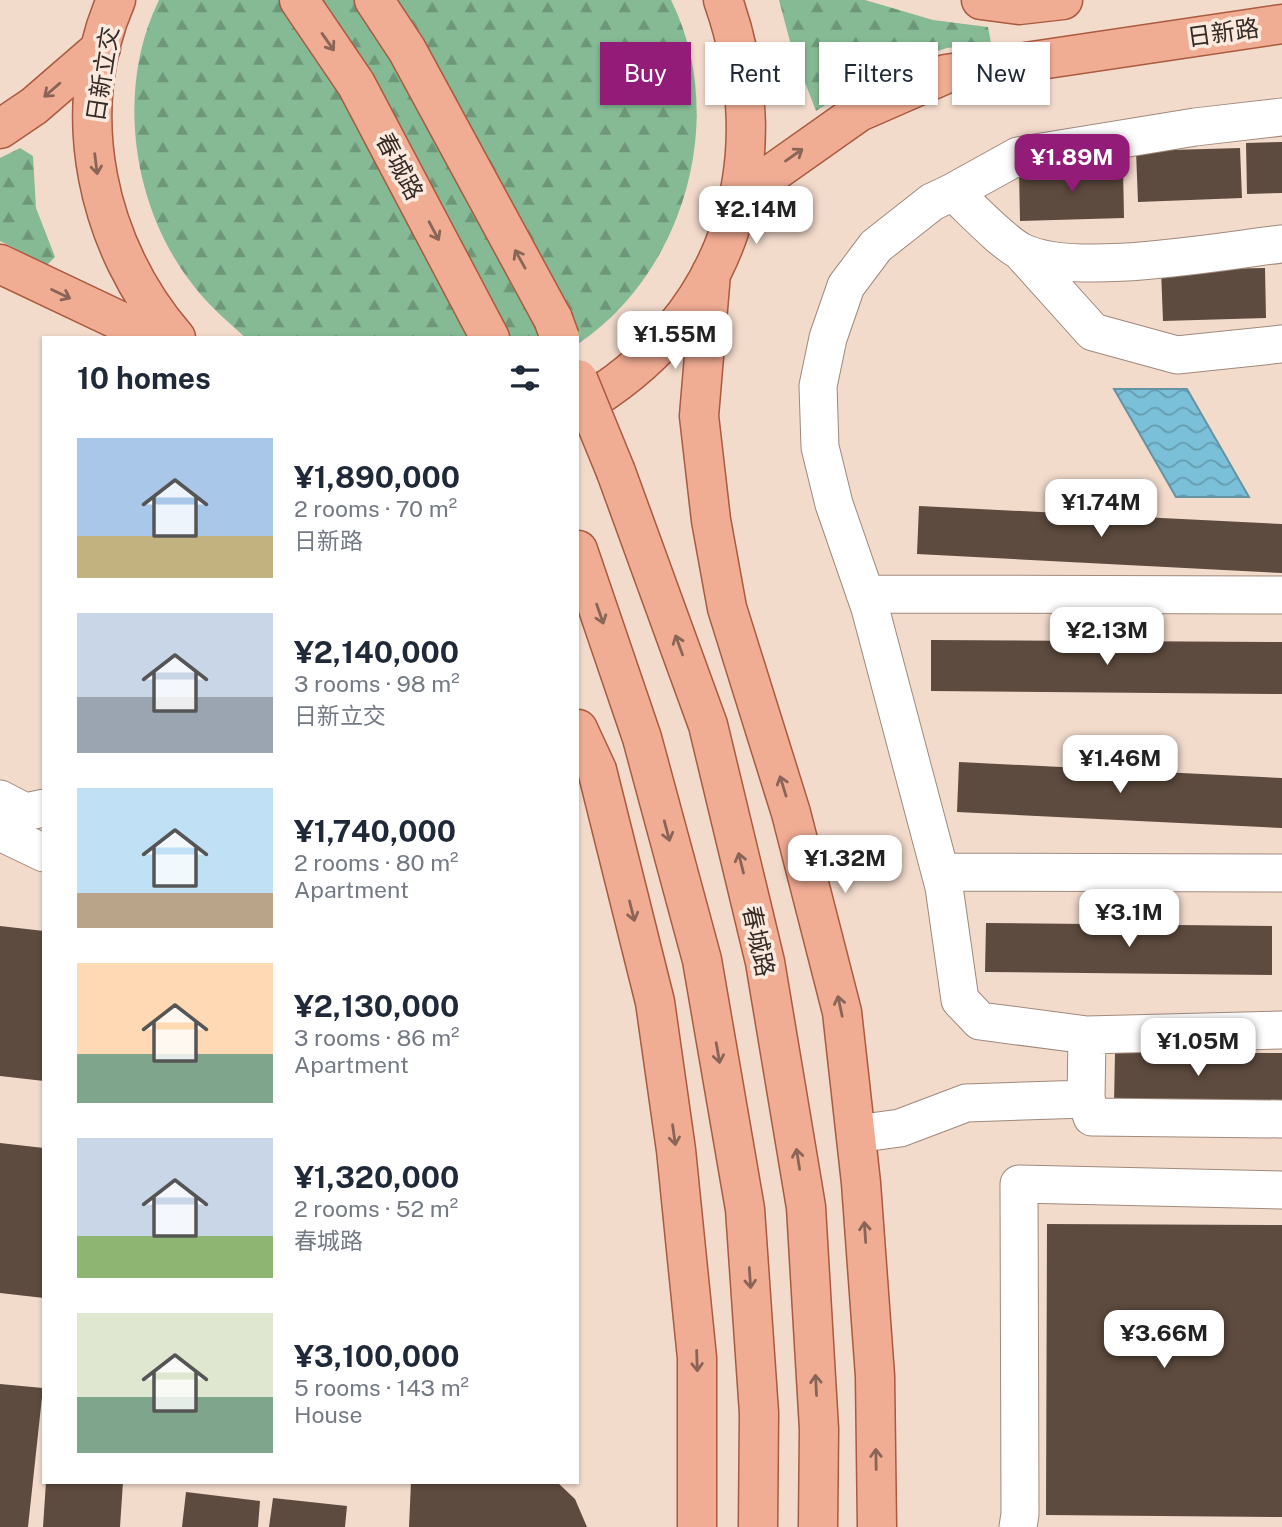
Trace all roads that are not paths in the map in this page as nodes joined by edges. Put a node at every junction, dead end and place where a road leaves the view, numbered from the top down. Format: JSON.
{"nodes":[{"id":1,"x":116,"y":0,"type":"edge"},
{"id":2,"x":299,"y":0,"type":"edge"},
{"id":3,"x":374,"y":0,"type":"edge"},
{"id":4,"x":723,"y":0,"type":"edge"},
{"id":5,"x":981,"y":0,"type":"edge"},
{"id":6,"x":1063,"y":0,"type":"edge"},
{"id":7,"x":1282,"y":24,"type":"edge"},
{"id":8,"x":101,"y":48,"type":"junction"},
{"id":9,"x":1282,"y":117,"type":"edge"},
{"id":10,"x":0,"y":129,"type":"edge"},
{"id":11,"x":953,"y":192,"type":"junction"},
{"id":12,"x":740,"y":196,"type":"junction"},
{"id":13,"x":1282,"y":244,"type":"edge"},
{"id":14,"x":1020,"y":252,"type":"junction"},
{"id":15,"x":0,"y":264,"type":"edge"},
{"id":16,"x":711,"y":273,"type":"junction"},
{"id":17,"x":556,"y":329,"type":"edge"},
{"id":18,"x":152,"y":336,"type":"edge"},
{"id":19,"x":174,"y":336,"type":"edge"},
{"id":20,"x":489,"y":336,"type":"edge"},
{"id":21,"x":1282,"y":344,"type":"edge"},
{"id":22,"x":579,"y":381,"type":"edge"},
{"id":23,"x":579,"y":407,"type":"edge"},
{"id":24,"x":579,"y":553,"type":"edge"},
{"id":25,"x":865,"y":594,"type":"junction"},
{"id":26,"x":1282,"y":595,"type":"edge"},
{"id":27,"x":579,"y":731,"type":"edge"},
{"id":28,"x":0,"y":799,"type":"edge"},
{"id":29,"x":42,"y":808,"type":"edge"},
{"id":30,"x":0,"y":832,"type":"edge"},
{"id":31,"x":42,"y":852,"type":"edge"},
{"id":32,"x":940,"y":872,"type":"junction"},
{"id":33,"x":1282,"y":873,"type":"edge"},
{"id":34,"x":1282,"y":1030,"type":"edge"},
{"id":35,"x":1087,"y":1035,"type":"junction"},
{"id":36,"x":1086,"y":1099,"type":"junction"},
{"id":37,"x":1282,"y":1119,"type":"edge"},
{"id":38,"x":856,"y":1134,"type":"junction"},
{"id":39,"x":1282,"y":1190,"type":"edge"},
{"id":40,"x":697,"y":1527,"type":"edge"},
{"id":41,"x":758,"y":1527,"type":"edge"},
{"id":42,"x":818,"y":1527,"type":"edge"},
{"id":43,"x":877,"y":1527,"type":"edge"},
{"id":44,"x":1018,"y":1527,"type":"edge"}],
"edges":[{"from":1,"to":8,"type":"main road","name":"日新立交"},
{"from":2,"to":20,"type":"main road","name":"春城路","one_way":true},
{"from":17,"to":3,"type":"main road","one_way":true},
{"from":4,"to":12,"type":"main road"},
{"from":5,"to":6,"type":"main road"},
{"from":12,"to":7,"type":"main road","name":"日新路","one_way":true},
{"from":8,"to":10,"type":"main road","one_way":true},
{"from":8,"to":19,"type":"main road","name":"日新立交","one_way":true},
{"from":9,"to":11,"type":"street"},
{"from":11,"to":14,"type":"street"},
{"from":11,"to":25,"type":"street"},
{"from":12,"to":16,"type":"main road"},
{"from":13,"to":14,"type":"street"},
{"from":14,"to":21,"type":"street"},
{"from":15,"to":18,"type":"main road","one_way":true},
{"from":16,"to":23,"type":"main road"},
{"from":38,"to":16,"type":"main road","one_way":true},
{"from":42,"to":22,"type":"main road","name":"春城路","one_way":true,"bridge":true},
{"from":24,"to":41,"type":"main road","one_way":true},
{"from":25,"to":26,"type":"street"},
{"from":25,"to":32,"type":"street"},
{"from":27,"to":40,"type":"main road","one_way":true},
{"from":28,"to":29,"type":"street"},
{"from":30,"to":31,"type":"street"},
{"from":32,"to":33,"type":"street"},
{"from":32,"to":35,"type":"street"},
{"from":34,"to":35,"type":"street"},
{"from":35,"to":36,"type":"street"},
{"from":36,"to":37,"type":"street"},
{"from":36,"to":38,"type":"street"},
{"from":43,"to":38,"type":"main road","one_way":true},
{"from":39,"to":44,"type":"street"}]}
